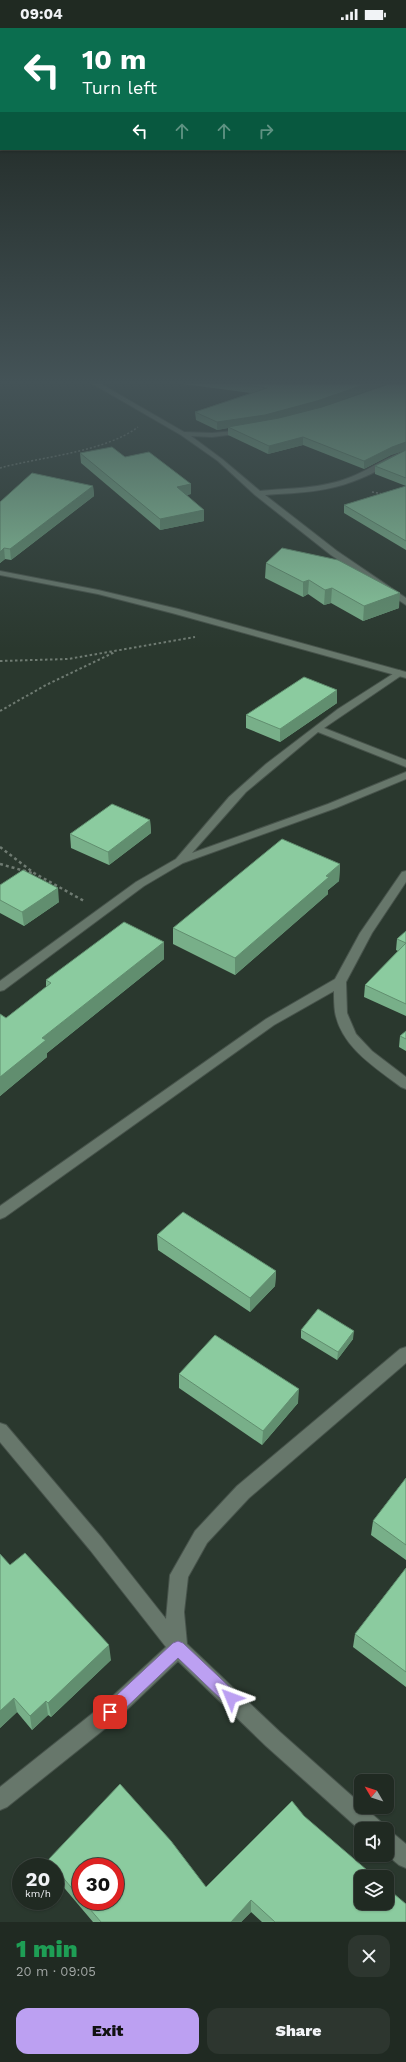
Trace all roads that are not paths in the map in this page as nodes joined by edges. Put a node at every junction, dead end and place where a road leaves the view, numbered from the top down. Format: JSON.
{"nodes":[{"id":1,"x":234,"y":472,"type":"edge"},
{"id":2,"x":367,"y":472,"type":"edge"},
{"id":3,"x":258,"y":493,"type":"junction"},
{"id":4,"x":0,"y":573,"type":"edge"},
{"id":5,"x":406,"y":602,"type":"edge"},
{"id":6,"x":402,"y":674,"type":"edge"},
{"id":7,"x":317,"y":728,"type":"junction"},
{"id":8,"x":406,"y":764,"type":"edge"},
{"id":9,"x":406,"y":775,"type":"edge"},
{"id":10,"x":179,"y":861,"type":"junction"},
{"id":11,"x":406,"y":874,"type":"edge"},
{"id":12,"x":402,"y":889,"type":"edge"},
{"id":13,"x":340,"y":982,"type":"junction"},
{"id":14,"x":0,"y":987,"type":"edge"},
{"id":15,"x":406,"y":1084,"type":"edge"},
{"id":16,"x":0,"y":1213,"type":"edge"},
{"id":17,"x":405,"y":1358,"type":"edge"},
{"id":18,"x":0,"y":1430,"type":"edge"},
{"id":19,"x":178,"y":1648,"type":"junction"},
{"id":20,"x":0,"y":1800,"type":"edge"},
{"id":21,"x":366,"y":1822,"type":"edge"},
{"id":22,"x":394,"y":1847,"type":"edge"},
{"id":23,"x":406,"y":1858,"type":"edge"}],
"edges":[{"from":1,"to":3,"type":"street"},
{"from":2,"to":3,"type":"street"},
{"from":3,"to":5,"type":"street"},
{"from":4,"to":6,"type":"street"},
{"from":6,"to":7,"type":"street"},
{"from":7,"to":8,"type":"street"},
{"from":7,"to":10,"type":"street"},
{"from":9,"to":10,"type":"street"},
{"from":10,"to":14,"type":"street"},
{"from":11,"to":12,"type":"street"},
{"from":12,"to":13,"type":"street"},
{"from":13,"to":15,"type":"street"},
{"from":13,"to":16,"type":"street"},
{"from":17,"to":19,"type":"street"},
{"from":18,"to":19,"type":"street"},
{"from":19,"to":20,"type":"street"},
{"from":19,"to":21,"type":"street"},
{"from":22,"to":23,"type":"street"}]}
